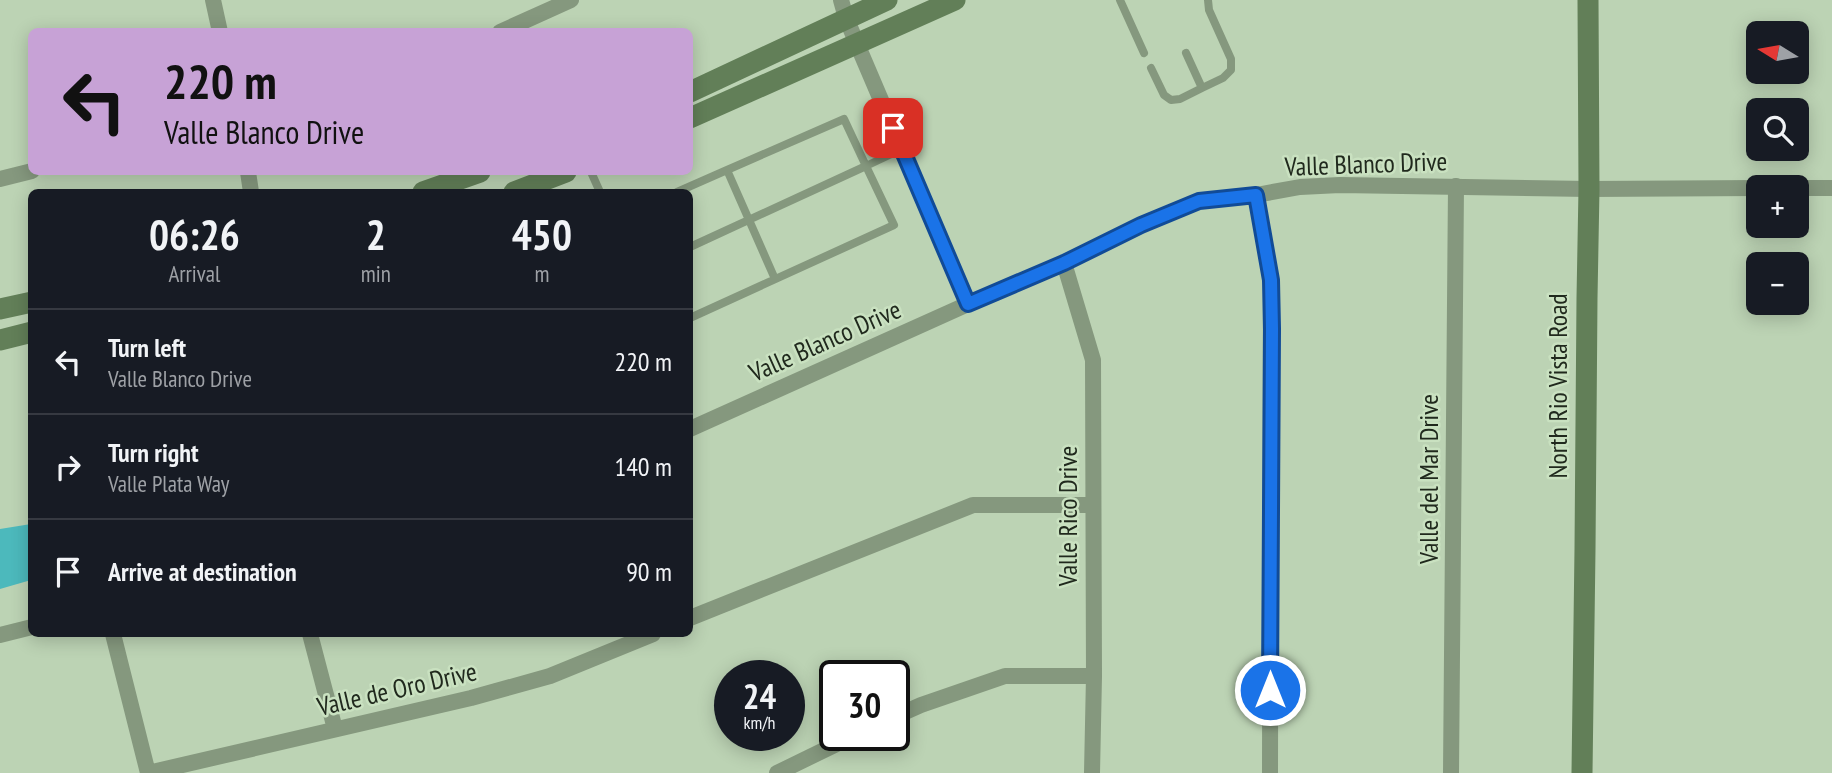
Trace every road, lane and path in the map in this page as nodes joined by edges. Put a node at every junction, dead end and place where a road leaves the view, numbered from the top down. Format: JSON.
{"nodes":[{"id":1,"x":213,"y":0,"type":"edge"},
{"id":2,"x":571,"y":0,"type":"edge"},
{"id":3,"x":887,"y":0,"type":"edge"},
{"id":4,"x":955,"y":0,"type":"edge"},
{"id":5,"x":1121,"y":0,"type":"edge"},
{"id":6,"x":1208,"y":0,"type":"edge"},
{"id":7,"x":1588,"y":0,"type":"edge"},
{"id":8,"x":844,"y":9,"type":"edge"},
{"id":9,"x":219,"y":28,"type":"edge"},
{"id":10,"x":509,"y":28,"type":"edge"},
{"id":11,"x":858,"y":44,"type":"junction"},
{"id":12,"x":1144,"y":52,"type":"dead end"},
{"id":13,"x":1186,"y":53,"type":"dead end"},
{"id":14,"x":1151,"y":68,"type":"dead end"},
{"id":15,"x":1202,"y":88,"type":"junction"},
{"id":16,"x":693,"y":90,"type":"edge"},
{"id":17,"x":693,"y":117,"type":"edge"},
{"id":18,"x":902,"y":149,"type":"junction"},
{"id":19,"x":866,"y":166,"type":"junction"},
{"id":20,"x":727,"y":170,"type":"junction"},
{"id":21,"x":28,"y":172,"type":"edge"},
{"id":22,"x":471,"y":175,"type":"edge"},
{"id":23,"x":558,"y":175,"type":"edge"},
{"id":24,"x":0,"y":179,"type":"edge"},
{"id":25,"x":1456,"y":186,"type":"junction"},
{"id":26,"x":1746,"y":188,"type":"edge"},
{"id":27,"x":1809,"y":188,"type":"edge"},
{"id":28,"x":1832,"y":188,"type":"edge"},
{"id":29,"x":432,"y":189,"type":"edge"},
{"id":30,"x":522,"y":189,"type":"edge"},
{"id":31,"x":684,"y":189,"type":"edge"},
{"id":32,"x":1590,"y":189,"type":"junction"},
{"id":33,"x":1256,"y":195,"type":"junction"},
{"id":34,"x":748,"y":220,"type":"junction"},
{"id":35,"x":693,"y":246,"type":"edge"},
{"id":36,"x":1064,"y":263,"type":"junction"},
{"id":37,"x":775,"y":279,"type":"junction"},
{"id":38,"x":28,"y":303,"type":"edge"},
{"id":39,"x":968,"y":304,"type":"junction"},
{"id":40,"x":0,"y":309,"type":"edge"},
{"id":41,"x":693,"y":317,"type":"edge"},
{"id":42,"x":28,"y":333,"type":"edge"},
{"id":43,"x":0,"y":340,"type":"edge"},
{"id":44,"x":693,"y":428,"type":"edge"},
{"id":45,"x":1092,"y":505,"type":"junction"},
{"id":46,"x":693,"y":617,"type":"edge"},
{"id":47,"x":28,"y":628,"type":"edge"},
{"id":48,"x":0,"y":635,"type":"edge"},
{"id":49,"x":114,"y":637,"type":"edge"},
{"id":50,"x":311,"y":637,"type":"edge"},
{"id":51,"x":646,"y":637,"type":"edge"},
{"id":52,"x":1094,"y":676,"type":"junction"},
{"id":53,"x":910,"y":710,"type":"edge"},
{"id":54,"x":335,"y":729,"type":"junction"},
{"id":55,"x":822,"y":751,"type":"edge"},
{"id":56,"x":148,"y":773,"type":"edge"},
{"id":57,"x":777,"y":773,"type":"edge"},
{"id":58,"x":1092,"y":773,"type":"edge"},
{"id":59,"x":1270,"y":773,"type":"edge"},
{"id":60,"x":1451,"y":773,"type":"edge"},
{"id":61,"x":1582,"y":773,"type":"edge"}],
"edges":[{"from":1,"to":9,"type":"street"},
{"from":2,"to":10,"type":"street"},
{"from":3,"to":8,"type":"street"},
{"from":4,"to":11,"type":"street"},
{"from":5,"to":12,"type":"lane"},
{"from":6,"to":15,"type":"lane"},
{"from":7,"to":32,"type":"street","name":"North Rio Vista Road"},
{"from":8,"to":11,"type":"street"},
{"from":8,"to":16,"type":"street"},
{"from":11,"to":17,"type":"street"},
{"from":11,"to":18,"type":"street"},
{"from":13,"to":15,"type":"lane"},
{"from":14,"to":15,"type":"lane"},
{"from":18,"to":19,"type":"lane"},
{"from":18,"to":39,"type":"street"},
{"from":19,"to":20,"type":"lane"},
{"from":19,"to":34,"type":"lane"},
{"from":19,"to":37,"type":"lane"},
{"from":20,"to":31,"type":"lane"},
{"from":20,"to":34,"type":"lane"},
{"from":21,"to":24,"type":"street"},
{"from":22,"to":29,"type":"street"},
{"from":23,"to":30,"type":"street"},
{"from":25,"to":32,"type":"street","name":"Valle Blanco Drive"},
{"from":25,"to":33,"type":"street","name":"Valle Blanco Drive"},
{"from":25,"to":60,"type":"street","name":"Valle del Mar Drive"},
{"from":26,"to":32,"type":"street","name":"Valle Blanco Drive"},
{"from":27,"to":28,"type":"street"},
{"from":32,"to":61,"type":"street","name":"North Rio Vista Road"},
{"from":33,"to":36,"type":"street","name":"Valle Blanco Drive"},
{"from":33,"to":59,"type":"street"},
{"from":34,"to":35,"type":"lane"},
{"from":34,"to":37,"type":"lane"},
{"from":36,"to":39,"type":"street","name":"Valle Blanco Drive"},
{"from":36,"to":45,"type":"street","name":"Valle Rico Drive"},
{"from":37,"to":41,"type":"lane"},
{"from":38,"to":40,"type":"street"},
{"from":39,"to":44,"type":"street","name":"Valle Blanco Drive"},
{"from":42,"to":43,"type":"street"},
{"from":45,"to":46,"type":"street"},
{"from":45,"to":52,"type":"street","name":"Valle Rico Drive"},
{"from":47,"to":48,"type":"street"},
{"from":49,"to":56,"type":"street"},
{"from":50,"to":54,"type":"street"},
{"from":51,"to":54,"type":"street","name":"Valle de Oro Drive"},
{"from":52,"to":53,"type":"street"},
{"from":52,"to":58,"type":"street","name":"Valle Rico Drive"},
{"from":54,"to":56,"type":"street","name":"Valle de Oro Drive"},
{"from":55,"to":57,"type":"street"}]}
